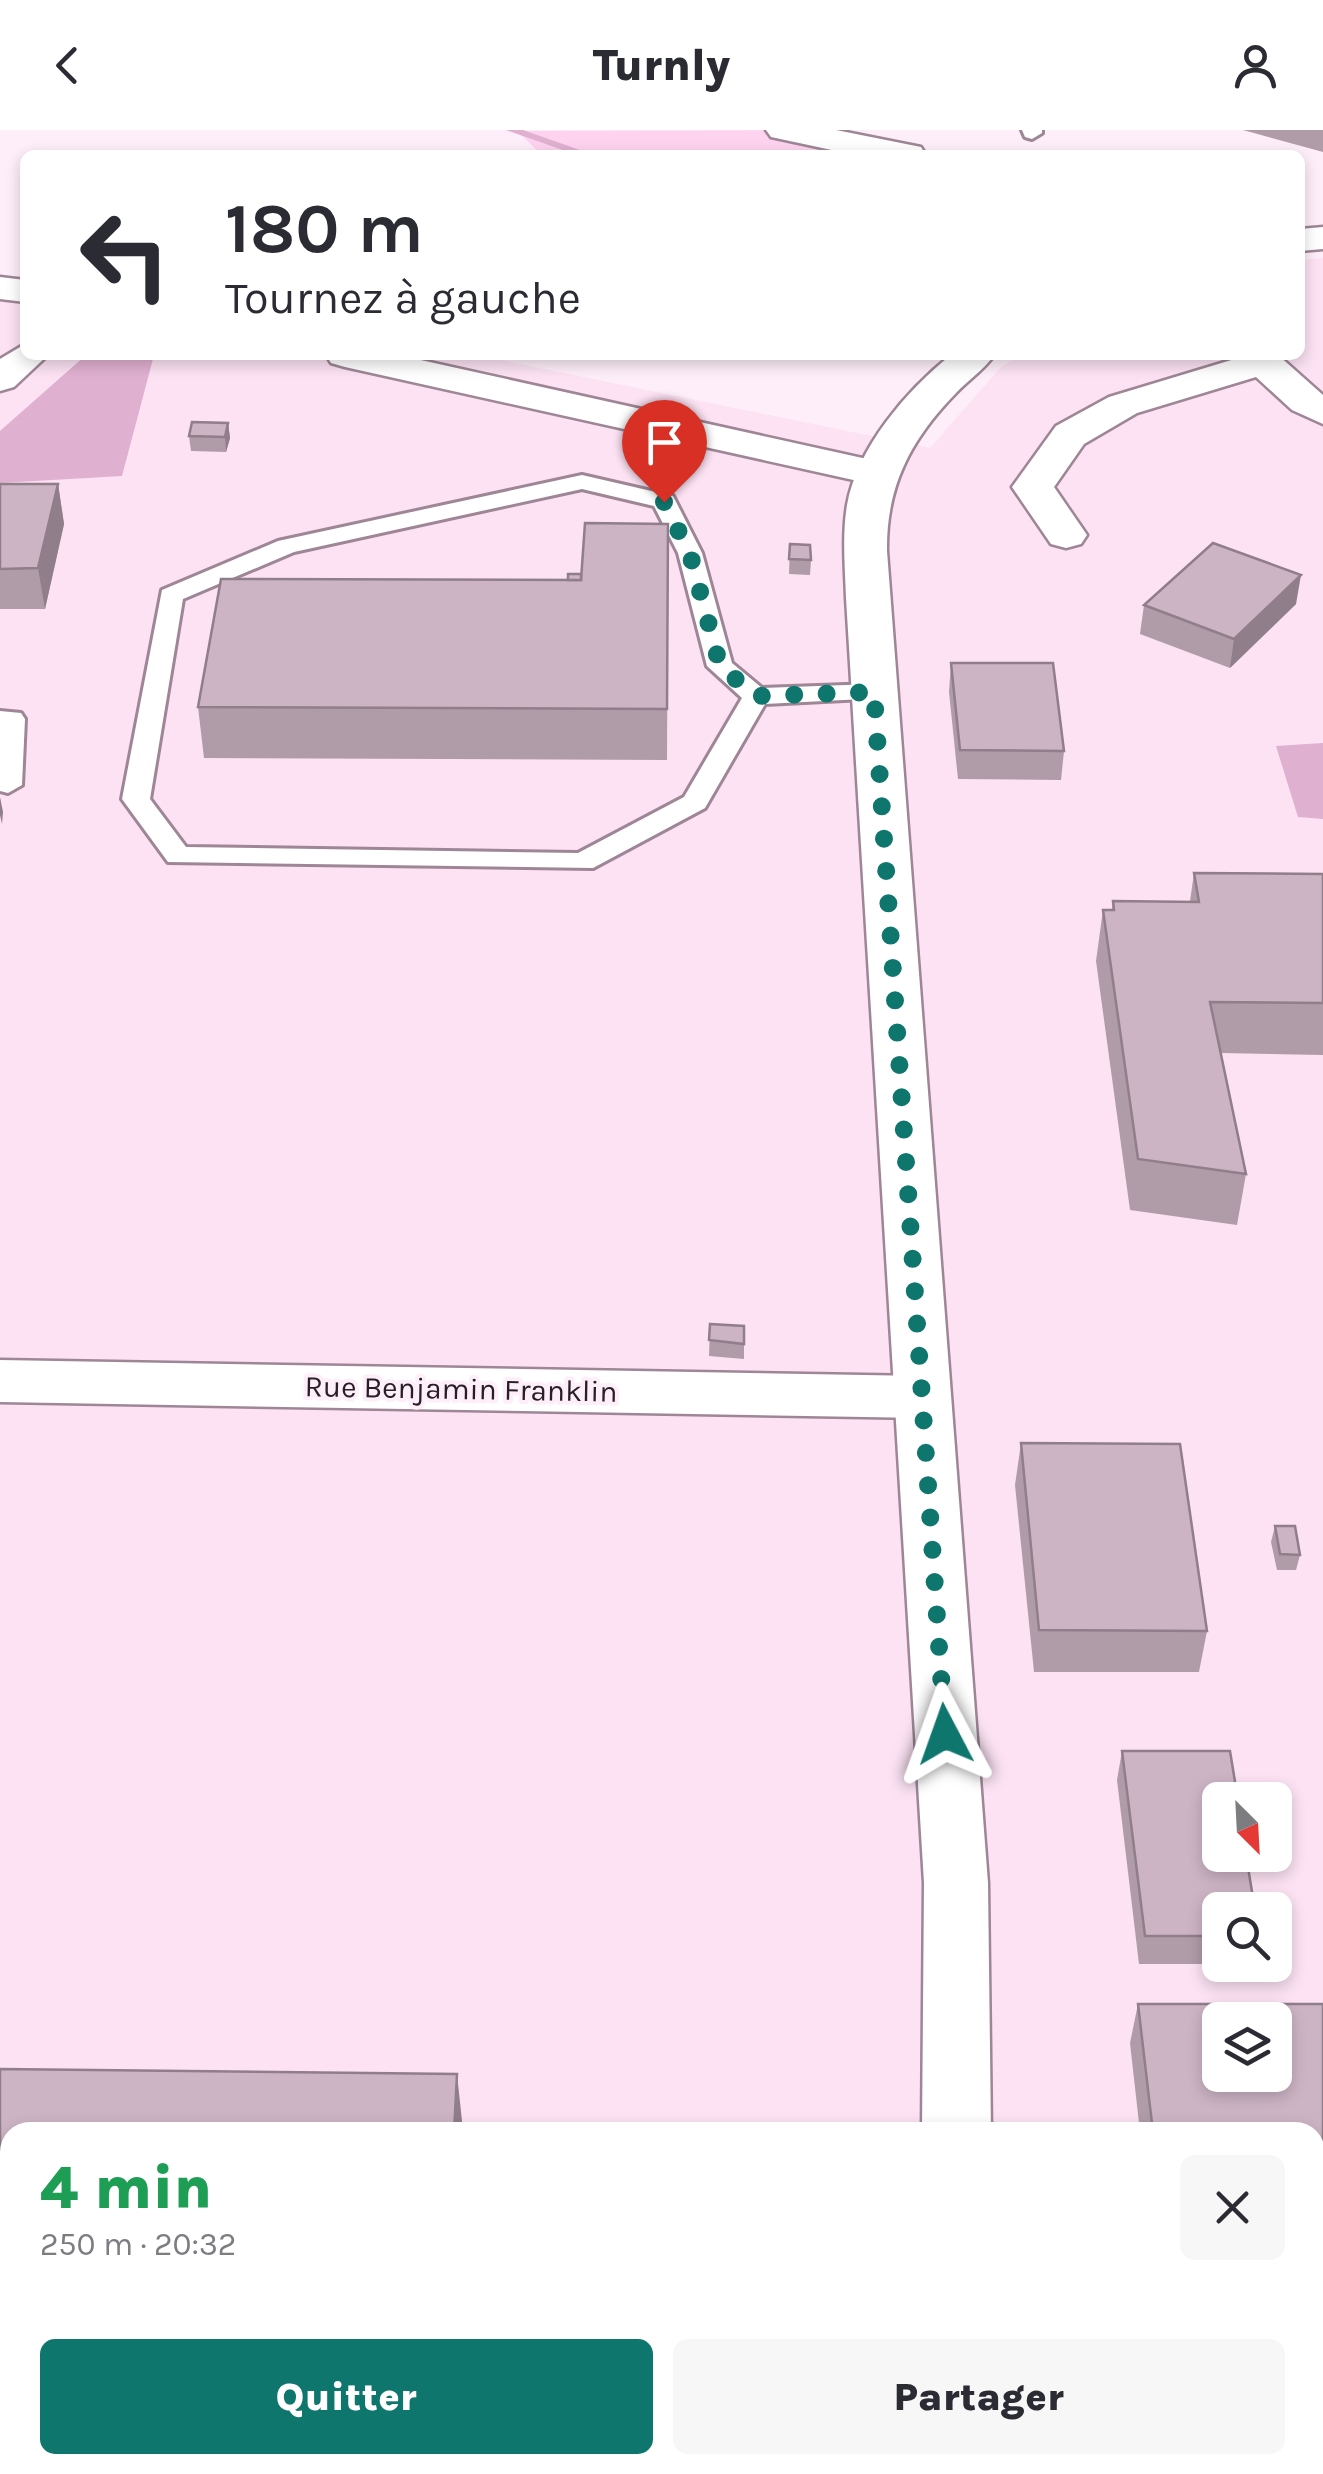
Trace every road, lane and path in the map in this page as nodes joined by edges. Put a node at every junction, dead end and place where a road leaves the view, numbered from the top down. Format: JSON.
{"nodes":[{"id":1,"x":783,"y":130,"type":"edge"},
{"id":2,"x":883,"y":150,"type":"edge"},
{"id":3,"x":23,"y":360,"type":"edge"},
{"id":4,"x":367,"y":360,"type":"edge"},
{"id":5,"x":967,"y":360,"type":"edge"},
{"id":6,"x":1256,"y":360,"type":"edge"},
{"id":7,"x":1260,"y":360,"type":"edge"},
{"id":8,"x":0,"y":379,"type":"edge"},
{"id":9,"x":1323,"y":412,"type":"edge"},
{"id":10,"x":876,"y":474,"type":"junction"},
{"id":11,"x":1066,"y":536,"type":"dead end"},
{"id":12,"x":874,"y":692,"type":"junction"},
{"id":13,"x":756,"y":696,"type":"junction"},
{"id":14,"x":0,"y":718,"type":"edge"},
{"id":15,"x":8,"y":785,"type":"dead end"},
{"id":16,"x":0,"y":1380,"type":"edge"},
{"id":17,"x":922,"y":1397,"type":"junction"},
{"id":18,"x":957,"y":2122,"type":"edge"}],
"edges":[{"from":1,"to":2,"type":"street"},
{"from":3,"to":8,"type":"street"},
{"from":4,"to":10,"type":"street"},
{"from":5,"to":10,"type":"street"},
{"from":6,"to":11,"type":"street"},
{"from":7,"to":9,"type":"street"},
{"from":10,"to":12,"type":"street"},
{"from":12,"to":13,"type":"lane"},
{"from":12,"to":17,"type":"street"},
{"from":13,"to":13,"type":"lane"},
{"from":14,"to":15,"type":"lane"},
{"from":16,"to":17,"type":"street","name":"Rue Benjamin Franklin"},
{"from":17,"to":18,"type":"street"}]}
